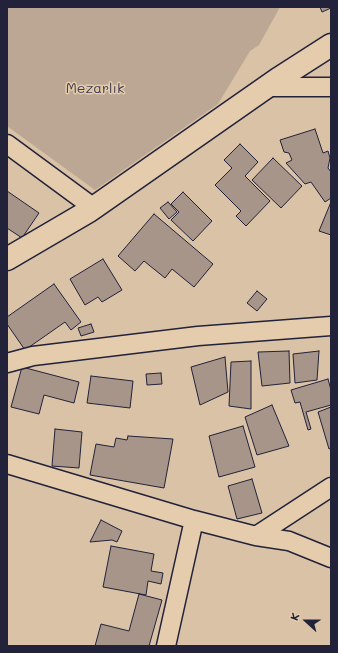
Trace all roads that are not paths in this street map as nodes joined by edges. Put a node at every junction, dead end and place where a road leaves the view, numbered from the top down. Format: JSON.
{"nodes":[{"id":1,"x":331,"y":45,"type":"edge"},
{"id":2,"x":265,"y":87,"type":"junction"},
{"id":3,"x":331,"y":87,"type":"edge"},
{"id":4,"x":7,"y":144,"type":"edge"},
{"id":5,"x":94,"y":208,"type":"junction"},
{"id":6,"x":7,"y":260,"type":"edge"},
{"id":7,"x":331,"y":326,"type":"edge"},
{"id":8,"x":7,"y":363,"type":"edge"},
{"id":9,"x":7,"y":464,"type":"edge"},
{"id":10,"x":331,"y":487,"type":"edge"},
{"id":11,"x":194,"y":520,"type":"junction"},
{"id":12,"x":276,"y":523,"type":"junction"},
{"id":13,"x":256,"y":536,"type":"junction"},
{"id":14,"x":289,"y":541,"type":"junction"},
{"id":15,"x":331,"y":558,"type":"edge"},
{"id":16,"x":166,"y":646,"type":"edge"}],
"edges":[{"from":1,"to":2,"type":"street"},
{"from":2,"to":3,"type":"street"},
{"from":2,"to":5,"type":"street"},
{"from":4,"to":5,"type":"street"},
{"from":5,"to":6,"type":"street"},
{"from":7,"to":8,"type":"street"},
{"from":9,"to":11,"type":"street"},
{"from":10,"to":12,"type":"street"},
{"from":11,"to":13,"type":"street"},
{"from":11,"to":16,"type":"street"},
{"from":12,"to":13,"type":"street"},
{"from":12,"to":14,"type":"street"},
{"from":13,"to":14,"type":"street"},
{"from":14,"to":15,"type":"street"}]}
